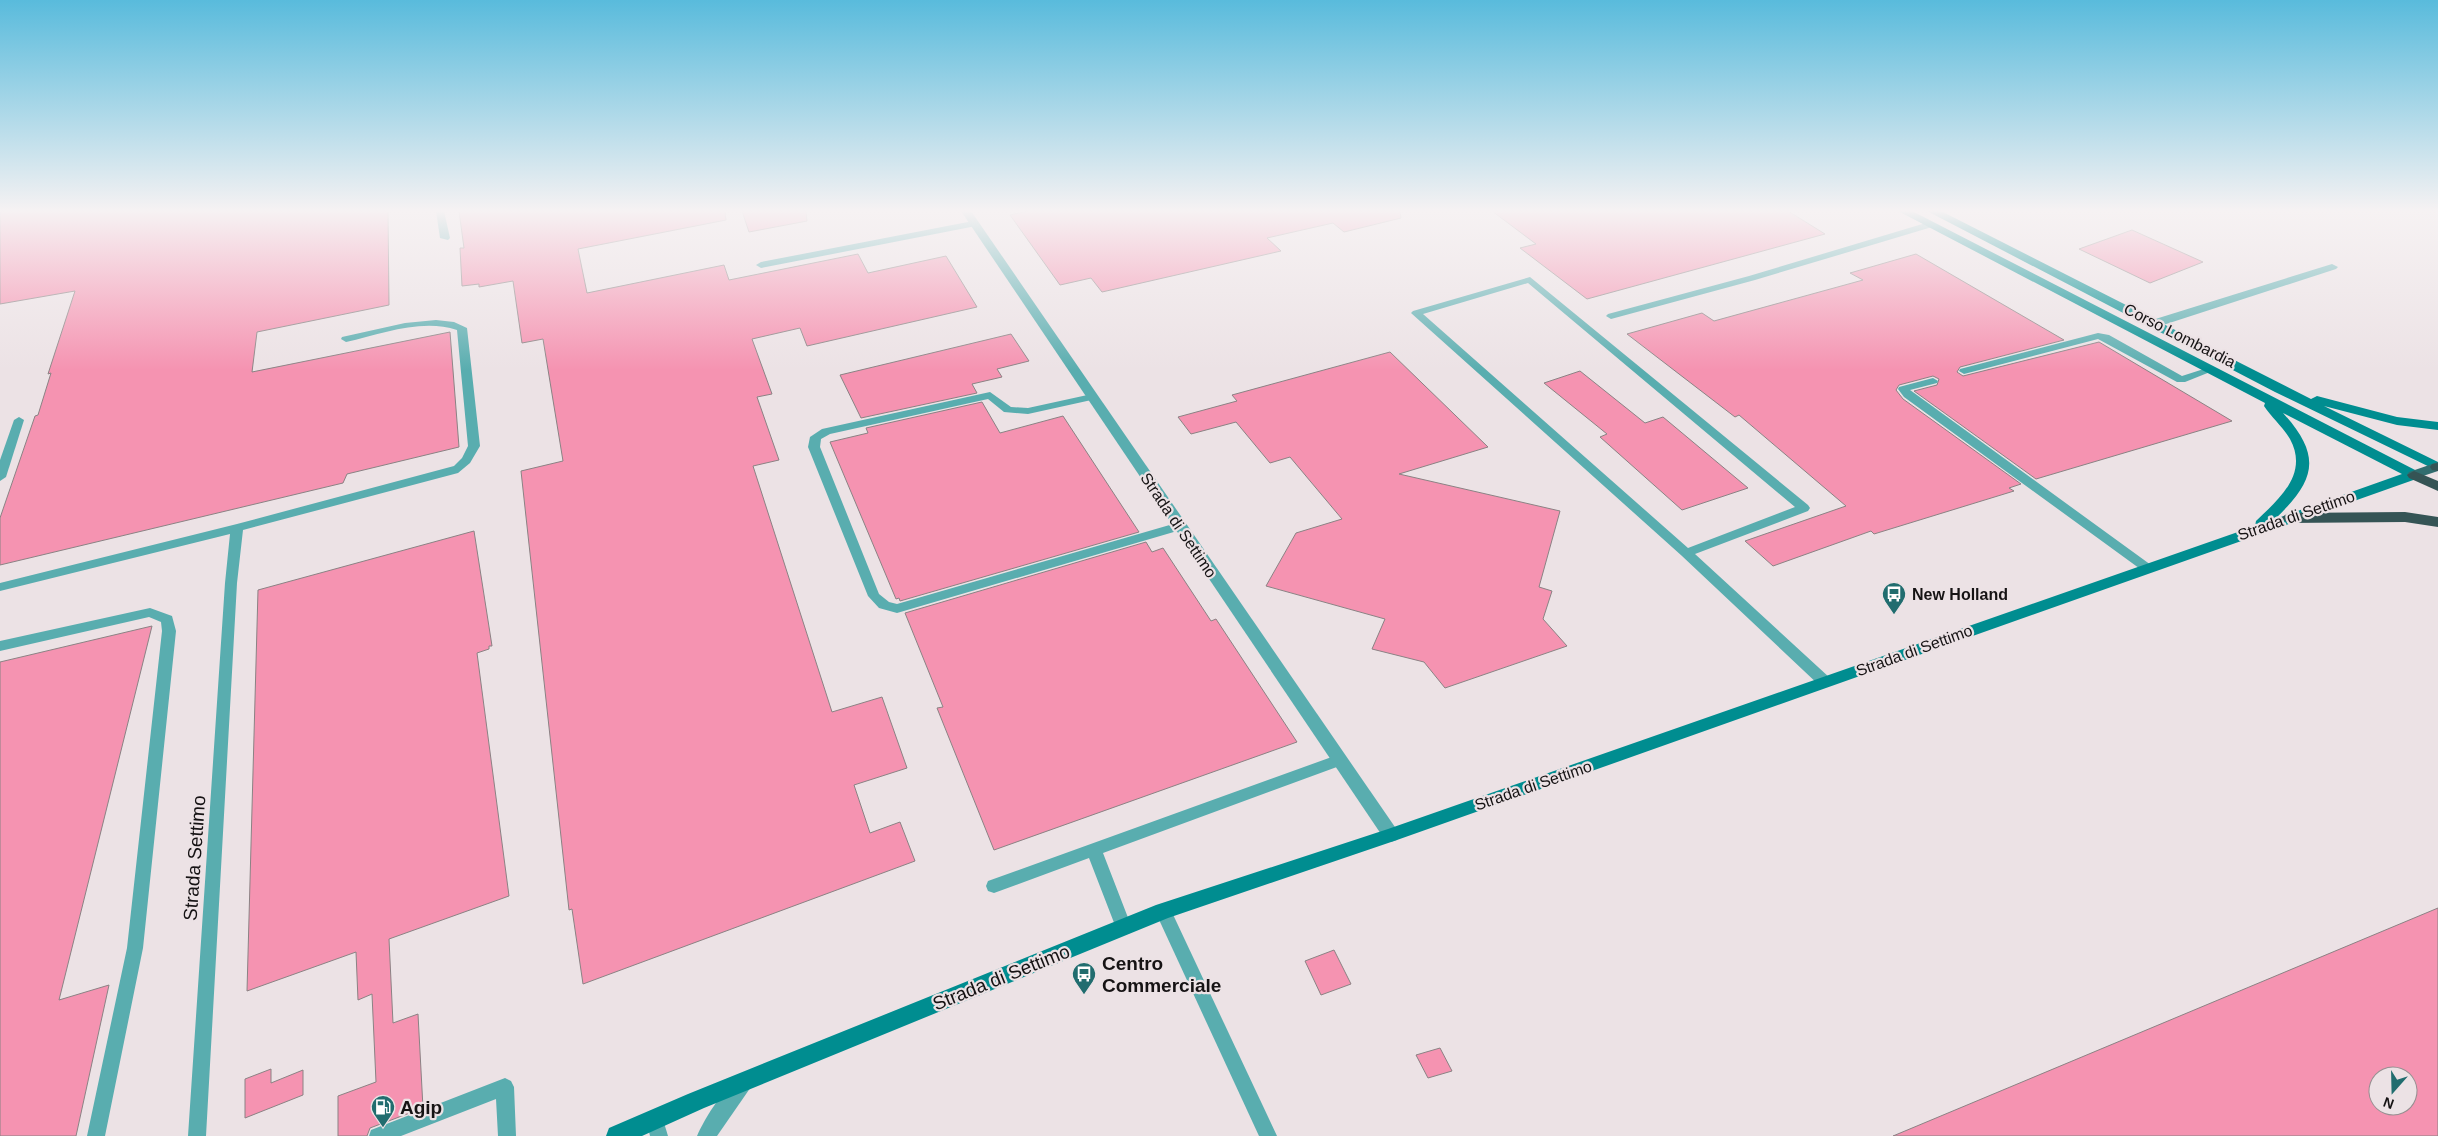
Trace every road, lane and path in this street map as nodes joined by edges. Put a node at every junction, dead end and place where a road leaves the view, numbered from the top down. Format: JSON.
{"nodes":[{"id":1,"x":765,"y":264,"type":"edge"},
{"id":2,"x":1001,"y":264,"type":"edge"},
{"id":3,"x":1799,"y":264,"type":"edge"},
{"id":4,"x":2005,"y":264,"type":"edge"},
{"id":5,"x":2035,"y":264,"type":"edge"},
{"id":6,"x":761,"y":265,"type":"dead end"},
{"id":7,"x":2332,"y":267,"type":"dead end"},
{"id":8,"x":1611,"y":316,"type":"dead end"},
{"id":9,"x":2152,"y":324,"type":"junction"},
{"id":10,"x":346,"y":339,"type":"dead end"},
{"id":11,"x":2210,"y":370,"type":"junction"},
{"id":12,"x":1964,"y":371,"type":"dead end"},
{"id":13,"x":1933,"y":381,"type":"dead end"},
{"id":14,"x":2280,"y":390,"type":"junction"},
{"id":15,"x":2260,"y":396,"type":"junction"},
{"id":16,"x":1092,"y":397,"type":"junction"},
{"id":17,"x":19,"y":420,"type":"dead end"},
{"id":18,"x":2438,"y":426,"type":"edge"},
{"id":19,"x":2438,"y":467,"type":"edge"},
{"id":20,"x":2414,"y":475,"type":"junction"},
{"id":21,"x":0,"y":477,"type":"edge"},
{"id":22,"x":2438,"y":487,"type":"edge"},
{"id":23,"x":2288,"y":518,"type":"junction"},
{"id":24,"x":2438,"y":522,"type":"edge"},
{"id":25,"x":1180,"y":526,"type":"junction"},
{"id":26,"x":237,"y":528,"type":"junction"},
{"id":27,"x":2255,"y":530,"type":"junction"},
{"id":28,"x":1686,"y":552,"type":"junction"},
{"id":29,"x":2147,"y":568,"type":"junction"},
{"id":30,"x":0,"y":588,"type":"edge"},
{"id":31,"x":0,"y":646,"type":"edge"},
{"id":32,"x":1825,"y":682,"type":"junction"},
{"id":33,"x":1340,"y":760,"type":"junction"},
{"id":34,"x":1392,"y":835,"type":"junction"},
{"id":35,"x":1094,"y":850,"type":"junction"},
{"id":36,"x":994,"y":886,"type":"dead end"},
{"id":37,"x":1163,"y":911,"type":"junction"},
{"id":38,"x":1124,"y":928,"type":"junction"},
{"id":39,"x":747,"y":1081,"type":"junction"},
{"id":40,"x":647,"y":1130,"type":"edge"},
{"id":41,"x":96,"y":1136,"type":"edge"},
{"id":42,"x":196,"y":1136,"type":"edge"},
{"id":43,"x":378,"y":1136,"type":"edge"},
{"id":44,"x":507,"y":1136,"type":"edge"},
{"id":45,"x":617,"y":1136,"type":"edge"},
{"id":46,"x":706,"y":1136,"type":"edge"},
{"id":47,"x":1268,"y":1136,"type":"edge"}],
"edges":[{"from":1,"to":6,"type":"lane"},
{"from":2,"to":16,"type":"street","name":"Strada di Settimo"},
{"from":3,"to":8,"type":"lane"},
{"from":4,"to":11,"type":"street","name":"Corso Lombardia"},
{"from":5,"to":9,"type":"street","name":"Corso Lombardia"},
{"from":7,"to":9,"type":"street","name":"Corso Lombardia"},
{"from":9,"to":14,"type":"street","name":"Corso Lombardia"},
{"from":10,"to":26,"type":"lane"},
{"from":11,"to":12,"type":"lane"},
{"from":11,"to":15,"type":"street","name":"Corso Lombardia"},
{"from":13,"to":29,"type":"lane"},
{"from":14,"to":18,"type":"street"},
{"from":14,"to":19,"type":"street","name":"Corso Lombardia"},
{"from":15,"to":20,"type":"street","name":"Corso Lombardia"},
{"from":15,"to":27,"type":"street"},
{"from":16,"to":25,"type":"street","name":"Strada di Settimo"},
{"from":16,"to":25,"type":"lane"},
{"from":17,"to":21,"type":"lane"},
{"from":19,"to":20,"type":"main road","name":"Strada di Settimo"},
{"from":20,"to":22,"type":"highway"},
{"from":20,"to":23,"type":"street","name":"Strada di Settimo"},
{"from":23,"to":24,"type":"highway"},
{"from":23,"to":27,"type":"street","name":"Strada di Settimo"},
{"from":25,"to":33,"type":"street","name":"Strada di Settimo"},
{"from":26,"to":30,"type":"lane"},
{"from":26,"to":42,"type":"lane","name":"Strada Settimo"},
{"from":27,"to":29,"type":"street","name":"Strada di Settimo"},
{"from":28,"to":28,"type":"lane"},
{"from":28,"to":32,"type":"lane"},
{"from":29,"to":32,"type":"street","name":"Strada di Settimo"},
{"from":31,"to":41,"type":"lane"},
{"from":32,"to":34,"type":"street","name":"Strada di Settimo"},
{"from":33,"to":34,"type":"street","name":"Strada di Settimo"},
{"from":33,"to":35,"type":"lane"},
{"from":34,"to":37,"type":"street","name":"Strada di Settimo"},
{"from":35,"to":36,"type":"lane"},
{"from":35,"to":38,"type":"lane"},
{"from":37,"to":38,"type":"street","name":"Strada di Settimo"},
{"from":37,"to":47,"type":"lane"},
{"from":38,"to":39,"type":"street","name":"Strada di Settimo"},
{"from":39,"to":40,"type":"street","name":"Strada di Settimo"},
{"from":39,"to":46,"type":"lane"},
{"from":40,"to":45,"type":"street","name":"Strada di Settimo"},
{"from":43,"to":44,"type":"lane"}]}
